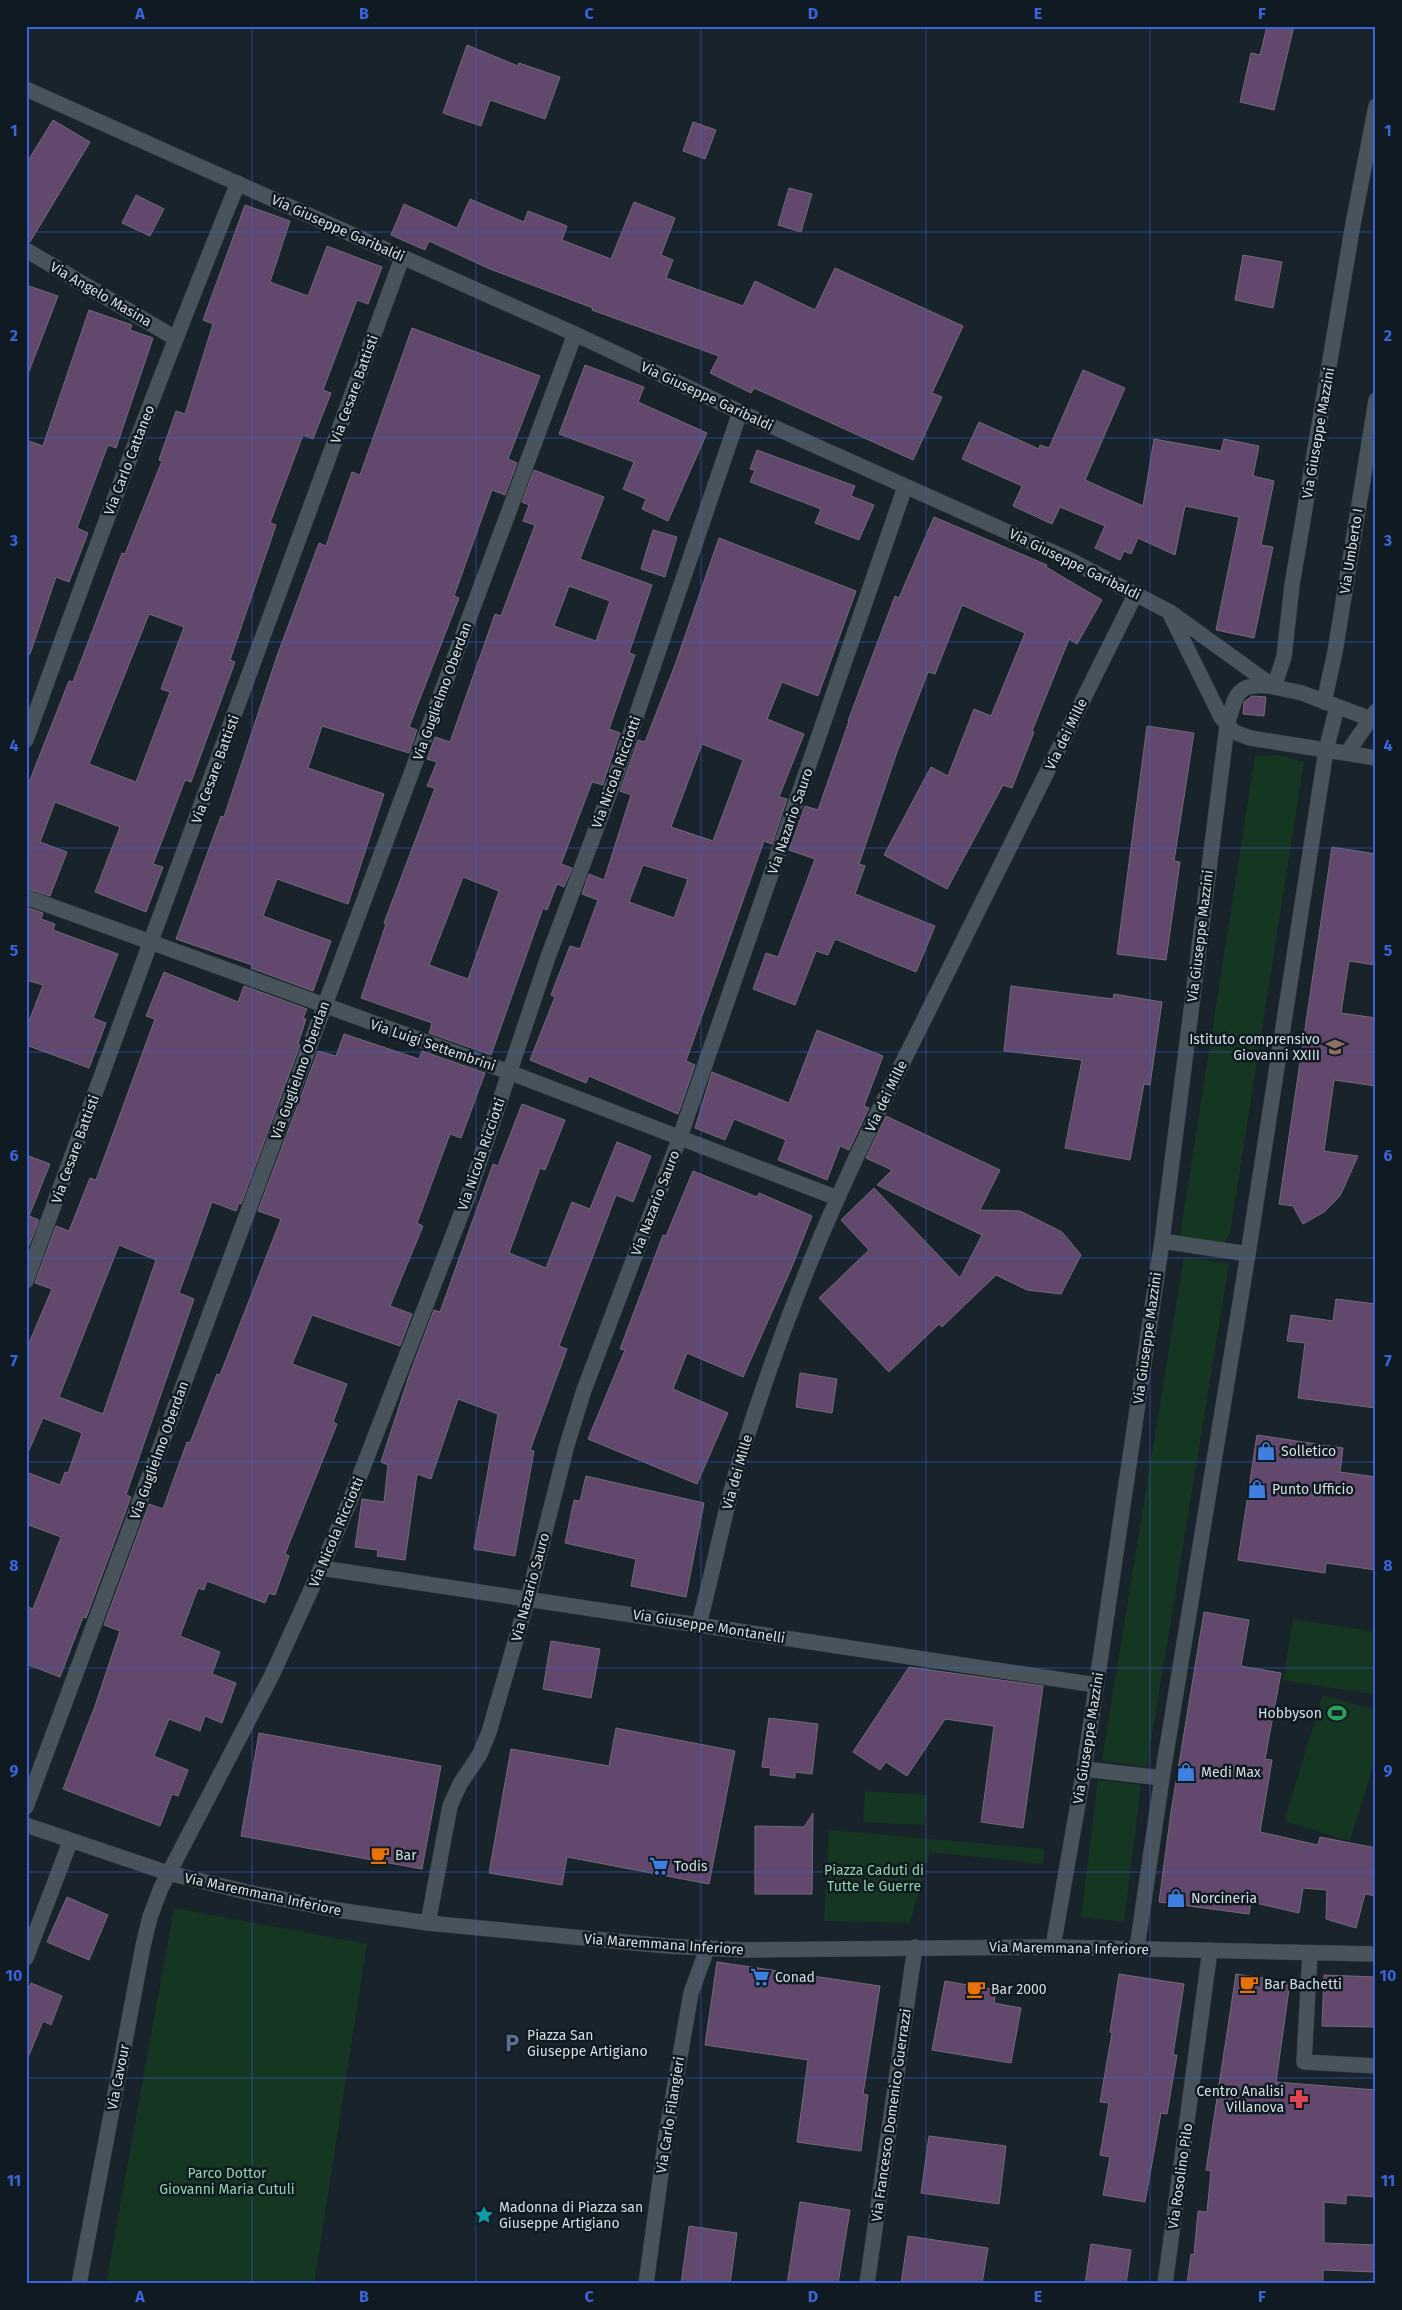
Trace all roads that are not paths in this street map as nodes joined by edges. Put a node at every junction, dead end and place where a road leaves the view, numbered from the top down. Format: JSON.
{"nodes":[{"id":1,"x":26,"y":89,"type":"edge"},
{"id":2,"x":1376,"y":106,"type":"edge"},
{"id":3,"x":238,"y":183,"type":"junction"},
{"id":4,"x":26,"y":250,"type":"edge"},
{"id":5,"x":402,"y":258,"type":"junction"},
{"id":6,"x":574,"y":334,"type":"junction"},
{"id":7,"x":175,"y":338,"type":"junction"},
{"id":8,"x":1376,"y":400,"type":"edge"},
{"id":9,"x":740,"y":412,"type":"junction"},
{"id":10,"x":905,"y":487,"type":"junction"},
{"id":11,"x":1136,"y":593,"type":"junction"},
{"id":12,"x":1170,"y":612,"type":"junction"},
{"id":13,"x":1274,"y":687,"type":"junction"},
{"id":14,"x":1330,"y":704,"type":"junction"},
{"id":15,"x":1374,"y":717,"type":"edge"},
{"id":16,"x":1227,"y":726,"type":"junction"},
{"id":17,"x":26,"y":740,"type":"edge"},
{"id":18,"x":1326,"y":750,"type":"junction"},
{"id":19,"x":1347,"y":753,"type":"junction"},
{"id":20,"x":1376,"y":758,"type":"edge"},
{"id":21,"x":26,"y":897,"type":"edge"},
{"id":22,"x":151,"y":943,"type":"junction"},
{"id":23,"x":324,"y":1006,"type":"junction"},
{"id":24,"x":509,"y":1072,"type":"junction"},
{"id":25,"x":680,"y":1137,"type":"junction"},
{"id":26,"x":837,"y":1198,"type":"junction"},
{"id":27,"x":1162,"y":1241,"type":"junction"},
{"id":28,"x":1248,"y":1254,"type":"junction"},
{"id":29,"x":26,"y":1280,"type":"edge"},
{"id":30,"x":322,"y":1568,"type":"junction"},
{"id":31,"x":528,"y":1598,"type":"junction"},
{"id":32,"x":699,"y":1624,"type":"junction"},
{"id":33,"x":1096,"y":1685,"type":"junction"},
{"id":34,"x":1084,"y":1769,"type":"junction"},
{"id":35,"x":1162,"y":1778,"type":"junction"},
{"id":36,"x":26,"y":1807,"type":"edge"},
{"id":37,"x":26,"y":1825,"type":"edge"},
{"id":38,"x":70,"y":1842,"type":"junction"},
{"id":39,"x":168,"y":1873,"type":"junction"},
{"id":40,"x":428,"y":1923,"type":"junction"},
{"id":41,"x":915,"y":1947,"type":"junction"},
{"id":42,"x":1053,"y":1947,"type":"junction"},
{"id":43,"x":707,"y":1948,"type":"junction"},
{"id":44,"x":1137,"y":1948,"type":"junction"},
{"id":45,"x":1210,"y":1950,"type":"junction"},
{"id":46,"x":1310,"y":1953,"type":"junction"},
{"id":47,"x":1376,"y":1954,"type":"edge"},
{"id":48,"x":26,"y":1958,"type":"edge"},
{"id":49,"x":1376,"y":2066,"type":"edge"},
{"id":50,"x":79,"y":2284,"type":"edge"},
{"id":51,"x":646,"y":2284,"type":"edge"},
{"id":52,"x":867,"y":2284,"type":"edge"},
{"id":53,"x":1165,"y":2284,"type":"edge"}],
"edges":[{"from":1,"to":3,"type":"street","name":"Via Giuseppe Garibaldi"},
{"from":2,"to":13,"type":"street","name":"Via Giuseppe Mazzini"},
{"from":3,"to":5,"type":"street","name":"Via Giuseppe Garibaldi"},
{"from":3,"to":7,"type":"street","name":"Via Carlo Cattaneo"},
{"from":4,"to":7,"type":"street","name":"Via Angelo Masina"},
{"from":5,"to":6,"type":"street","name":"Via Giuseppe Garibaldi"},
{"from":5,"to":22,"type":"street","name":"Via Cesare Battisti"},
{"from":6,"to":9,"type":"street","name":"Via Giuseppe Garibaldi"},
{"from":6,"to":23,"type":"street","name":"Via Guglielmo Oberdan"},
{"from":7,"to":17,"type":"street","name":"Via Carlo Cattaneo"},
{"from":8,"to":14,"type":"street","name":"Via Umberto I"},
{"from":9,"to":10,"type":"street","name":"Via Giuseppe Garibaldi"},
{"from":9,"to":24,"type":"street","name":"Via Nicola Ricciotti"},
{"from":10,"to":11,"type":"street","name":"Via Giuseppe Garibaldi"},
{"from":10,"to":25,"type":"street","name":"Via Nazario Sauro"},
{"from":11,"to":12,"type":"street","name":"Via Giuseppe Garibaldi"},
{"from":11,"to":26,"type":"street","name":"Via dei Mille"},
{"from":12,"to":13,"type":"street","name":"Via Giuseppe Garibaldi"},
{"from":12,"to":16,"type":"street"},
{"from":13,"to":14,"type":"street","name":"Via Giuseppe Garibaldi"},
{"from":13,"to":16,"type":"street","name":"Via Giuseppe Mazzini"},
{"from":14,"to":15,"type":"street","name":"Via Giuseppe Garibaldi"},
{"from":14,"to":18,"type":"street"},
{"from":15,"to":19,"type":"street"},
{"from":16,"to":18,"type":"street"},
{"from":16,"to":27,"type":"street","name":"Via Giuseppe Mazzini"},
{"from":18,"to":19,"type":"street"},
{"from":18,"to":28,"type":"street"},
{"from":19,"to":20,"type":"street"},
{"from":21,"to":22,"type":"street","name":"Via Luigi Settembrini"},
{"from":22,"to":23,"type":"street","name":"Via Luigi Settembrini"},
{"from":22,"to":29,"type":"street","name":"Via Cesare Battisti"},
{"from":23,"to":24,"type":"street","name":"Via Luigi Settembrini"},
{"from":23,"to":36,"type":"street","name":"Via Guglielmo Oberdan"},
{"from":24,"to":25,"type":"street","name":"Via Luigi Settembrini"},
{"from":24,"to":30,"type":"street","name":"Via Nicola Ricciotti"},
{"from":25,"to":26,"type":"street","name":"Via Luigi Settembrini"},
{"from":25,"to":31,"type":"street","name":"Via Nazario Sauro"},
{"from":26,"to":32,"type":"street","name":"Via dei Mille"},
{"from":27,"to":28,"type":"street"},
{"from":27,"to":33,"type":"street","name":"Via Giuseppe Mazzini"},
{"from":28,"to":35,"type":"street"},
{"from":30,"to":31,"type":"street","name":"Via Giuseppe Montanelli"},
{"from":30,"to":39,"type":"street","name":"Via Nicola Ricciotti"},
{"from":31,"to":32,"type":"street","name":"Via Giuseppe Montanelli"},
{"from":31,"to":40,"type":"street","name":"Via Nazario Sauro"},
{"from":32,"to":33,"type":"street","name":"Via Giuseppe Montanelli"},
{"from":33,"to":34,"type":"street","name":"Via Giuseppe Mazzini"},
{"from":34,"to":35,"type":"street"},
{"from":34,"to":42,"type":"street","name":"Via Giuseppe Mazzini"},
{"from":35,"to":44,"type":"street"},
{"from":37,"to":38,"type":"street","name":"Via Maremmana Inferiore"},
{"from":38,"to":39,"type":"street","name":"Via Maremmana Inferiore"},
{"from":38,"to":48,"type":"street"},
{"from":39,"to":40,"type":"street","name":"Via Maremmana Inferiore"},
{"from":39,"to":50,"type":"street","name":"Via Cavour"},
{"from":40,"to":43,"type":"street","name":"Via Maremmana Inferiore"},
{"from":41,"to":42,"type":"street","name":"Via Maremmana Inferiore"},
{"from":41,"to":43,"type":"street","name":"Via Maremmana Inferiore"},
{"from":41,"to":52,"type":"street","name":"Via Francesco Domenico Guerrazzi"},
{"from":42,"to":44,"type":"street","name":"Via Maremmana Inferiore"},
{"from":43,"to":51,"type":"street","name":"Via Carlo Filangieri"},
{"from":44,"to":45,"type":"street","name":"Via Maremmana Inferiore"},
{"from":45,"to":46,"type":"street","name":"Via Maremmana Inferiore"},
{"from":45,"to":53,"type":"street","name":"Via Rosolino Pilo"},
{"from":46,"to":47,"type":"street","name":"Via Maremmana Inferiore"},
{"from":46,"to":49,"type":"street"}]}
